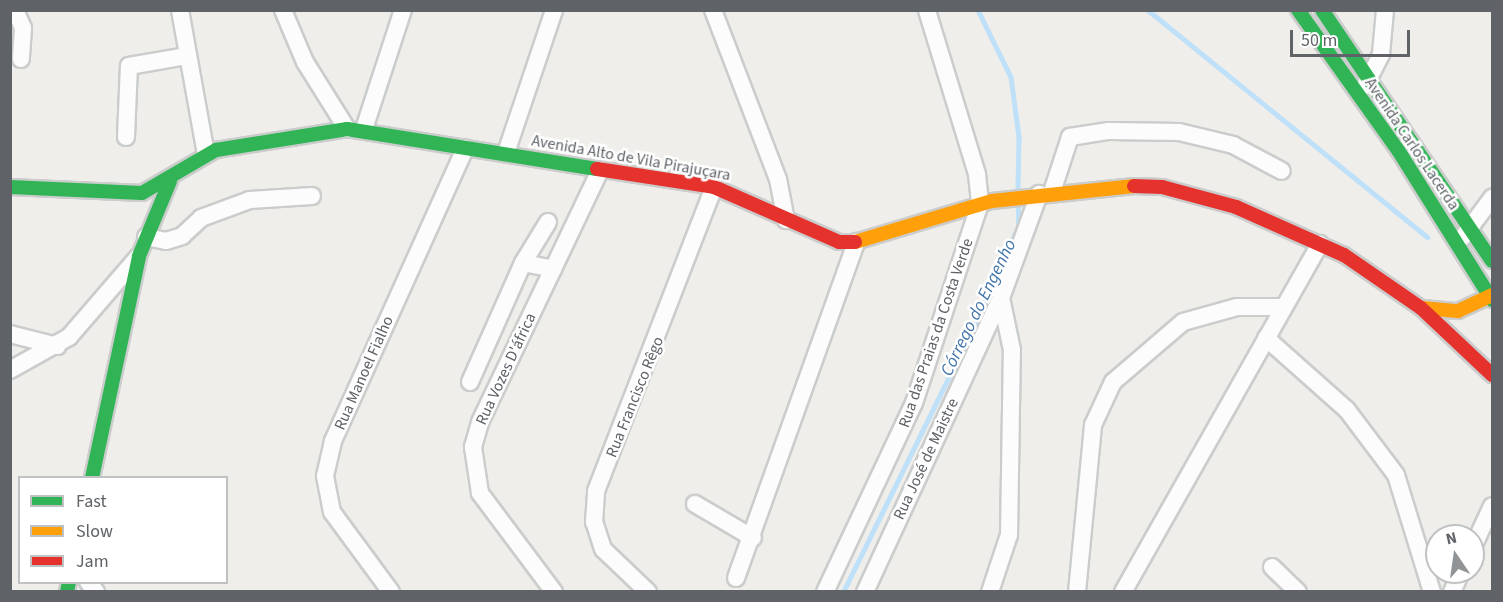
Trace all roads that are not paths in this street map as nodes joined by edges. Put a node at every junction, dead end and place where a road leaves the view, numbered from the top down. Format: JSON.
{"nodes":[{"id":1,"x":15,"y":10,"type":"edge"},
{"id":2,"x":180,"y":10,"type":"edge"},
{"id":3,"x":403,"y":10,"type":"edge"},
{"id":4,"x":554,"y":10,"type":"edge"},
{"id":5,"x":713,"y":10,"type":"edge"},
{"id":6,"x":927,"y":10,"type":"edge"},
{"id":7,"x":1298,"y":10,"type":"edge"},
{"id":8,"x":1322,"y":10,"type":"edge"},
{"id":9,"x":1385,"y":10,"type":"edge"},
{"id":10,"x":284,"y":11,"type":"edge"},
{"id":11,"x":187,"y":56,"type":"junction"},
{"id":12,"x":21,"y":59,"type":"dead end"},
{"id":13,"x":1371,"y":78,"type":"junction"},
{"id":14,"x":1358,"y":95,"type":"junction"},
{"id":15,"x":356,"y":129,"type":"junction"},
{"id":16,"x":126,"y":137,"type":"dead end"},
{"id":17,"x":465,"y":148,"type":"junction"},
{"id":18,"x":506,"y":153,"type":"junction"},
{"id":19,"x":206,"y":155,"type":"junction"},
{"id":20,"x":600,"y":170,"type":"junction"},
{"id":21,"x":1282,"y":171,"type":"dead end"},
{"id":22,"x":170,"y":181,"type":"junction"},
{"id":23,"x":10,"y":187,"type":"edge"},
{"id":24,"x":714,"y":187,"type":"junction"},
{"id":25,"x":1040,"y":194,"type":"junction"},
{"id":26,"x":312,"y":196,"type":"dead end"},
{"id":27,"x":1492,"y":198,"type":"edge"},
{"id":28,"x":986,"y":202,"type":"junction"},
{"id":29,"x":786,"y":220,"type":"junction"},
{"id":30,"x":548,"y":222,"type":"dead end"},
{"id":31,"x":1474,"y":229,"type":"junction"},
{"id":32,"x":146,"y":237,"type":"junction"},
{"id":33,"x":1458,"y":241,"type":"junction"},
{"id":34,"x":856,"y":242,"type":"junction"},
{"id":35,"x":1320,"y":244,"type":"junction"},
{"id":36,"x":139,"y":256,"type":"junction"},
{"id":37,"x":1492,"y":261,"type":"edge"},
{"id":38,"x":523,"y":263,"type":"junction"},
{"id":39,"x":553,"y":269,"type":"junction"},
{"id":40,"x":1492,"y":297,"type":"edge"},
{"id":41,"x":1001,"y":298,"type":"junction"},
{"id":42,"x":1474,"y":302,"type":"junction"},
{"id":43,"x":1283,"y":307,"type":"junction"},
{"id":44,"x":1421,"y":308,"type":"junction"},
{"id":45,"x":10,"y":334,"type":"edge"},
{"id":46,"x":1266,"y":338,"type":"junction"},
{"id":47,"x":1456,"y":338,"type":"junction"},
{"id":48,"x":57,"y":346,"type":"junction"},
{"id":49,"x":10,"y":370,"type":"edge"},
{"id":50,"x":1492,"y":375,"type":"edge"},
{"id":51,"x":471,"y":382,"type":"dead end"},
{"id":52,"x":92,"y":476,"type":"edge"},
{"id":53,"x":695,"y":504,"type":"dead end"},
{"id":54,"x":1492,"y":506,"type":"edge"},
{"id":55,"x":1484,"y":524,"type":"edge"},
{"id":56,"x":753,"y":538,"type":"junction"},
{"id":57,"x":1272,"y":567,"type":"dead end"},
{"id":58,"x":736,"y":578,"type":"dead end"},
{"id":59,"x":390,"y":591,"type":"edge"},
{"id":60,"x":554,"y":591,"type":"edge"},
{"id":61,"x":648,"y":591,"type":"edge"},
{"id":62,"x":825,"y":591,"type":"edge"},
{"id":63,"x":866,"y":591,"type":"edge"},
{"id":64,"x":990,"y":591,"type":"edge"},
{"id":65,"x":1077,"y":591,"type":"edge"},
{"id":66,"x":1124,"y":591,"type":"edge"},
{"id":67,"x":1298,"y":591,"type":"edge"},
{"id":68,"x":1432,"y":591,"type":"edge"}],
"edges":[{"from":1,"to":12,"type":"street"},
{"from":2,"to":11,"type":"street"},
{"from":3,"to":15,"type":"street"},
{"from":4,"to":18,"type":"street"},
{"from":5,"to":29,"type":"street"},
{"from":6,"to":28,"type":"street"},
{"from":7,"to":14,"type":"main road","name":"Avenida Carlos Lacerda"},
{"from":8,"to":13,"type":"main road","name":"Avenida Carlos Lacerda"},
{"from":9,"to":13,"type":"street"},
{"from":10,"to":15,"type":"street"},
{"from":11,"to":16,"type":"street"},
{"from":11,"to":19,"type":"street"},
{"from":13,"to":14,"type":"street"},
{"from":13,"to":31,"type":"main road","name":"Avenida Carlos Lacerda"},
{"from":14,"to":33,"type":"main road","name":"Avenida Carlos Lacerda"},
{"from":15,"to":17,"type":"main road","name":"Avenida Alto de Vila Pirajuçara"},
{"from":15,"to":19,"type":"main road","name":"Avenida Alto de Vila Pirajuçara"},
{"from":17,"to":18,"type":"main road","name":"Avenida Alto de Vila Pirajuçara"},
{"from":17,"to":59,"type":"street","name":"Rua Manoel Fialho"},
{"from":18,"to":20,"type":"main road","name":"Avenida Alto de Vila Pirajuçara"},
{"from":19,"to":22,"type":"main road","name":"Avenida Alto de Vila Pirajuçara"},
{"from":20,"to":24,"type":"main road","name":"Avenida Alto de Vila Pirajuçara"},
{"from":20,"to":39,"type":"street","name":"Rua Vozes D'áfrica"},
{"from":21,"to":25,"type":"street","name":"Rua José de Maistre"},
{"from":22,"to":23,"type":"main road"},
{"from":22,"to":32,"type":"main road"},
{"from":24,"to":29,"type":"main road","name":"Avenida Alto de Vila Pirajuçara"},
{"from":24,"to":61,"type":"street","name":"Rua Francisco Rêgo"},
{"from":25,"to":28,"type":"main road","name":"Avenida Alto de Vila Pirajuçara"},
{"from":25,"to":35,"type":"main road","name":"Avenida Alto de Vila Pirajuçara"},
{"from":25,"to":41,"type":"street","name":"Rua José de Maistre"},
{"from":26,"to":32,"type":"street"},
{"from":27,"to":31,"type":"street"},
{"from":28,"to":34,"type":"main road","name":"Avenida Alto de Vila Pirajuçara"},
{"from":28,"to":62,"type":"street","name":"Rua das Praias da Costa Verde"},
{"from":29,"to":34,"type":"main road","name":"Avenida Alto de Vila Pirajuçara"},
{"from":30,"to":38,"type":"street"},
{"from":31,"to":33,"type":"street"},
{"from":31,"to":37,"type":"main road","name":"Avenida Carlos Lacerda"},
{"from":32,"to":36,"type":"main road"},
{"from":33,"to":40,"type":"main road","name":"Avenida Carlos Lacerda"},
{"from":34,"to":56,"type":"street"},
{"from":35,"to":43,"type":"street"},
{"from":35,"to":44,"type":"main road","name":"Avenida Alto de Vila Pirajuçara"},
{"from":36,"to":48,"type":"street"},
{"from":36,"to":52,"type":"main road"},
{"from":38,"to":39,"type":"street"},
{"from":38,"to":51,"type":"street"},
{"from":39,"to":60,"type":"street","name":"Rua Vozes D'áfrica"},
{"from":40,"to":42,"type":"main road"},
{"from":41,"to":63,"type":"street","name":"Rua José de Maistre"},
{"from":41,"to":64,"type":"street"},
{"from":42,"to":44,"type":"main road"},
{"from":42,"to":47,"type":"main road"},
{"from":43,"to":46,"type":"street"},
{"from":43,"to":65,"type":"street"},
{"from":44,"to":47,"type":"main road","name":"Avenida Alto de Vila Pirajuçara"},
{"from":45,"to":48,"type":"street"},
{"from":46,"to":66,"type":"street"},
{"from":46,"to":68,"type":"street"},
{"from":47,"to":50,"type":"main road","name":"Avenida Alto de Vila Pirajuçara"},
{"from":48,"to":49,"type":"street"},
{"from":53,"to":56,"type":"street"},
{"from":54,"to":55,"type":"street"},
{"from":56,"to":58,"type":"street"},
{"from":57,"to":67,"type":"street"}]}
